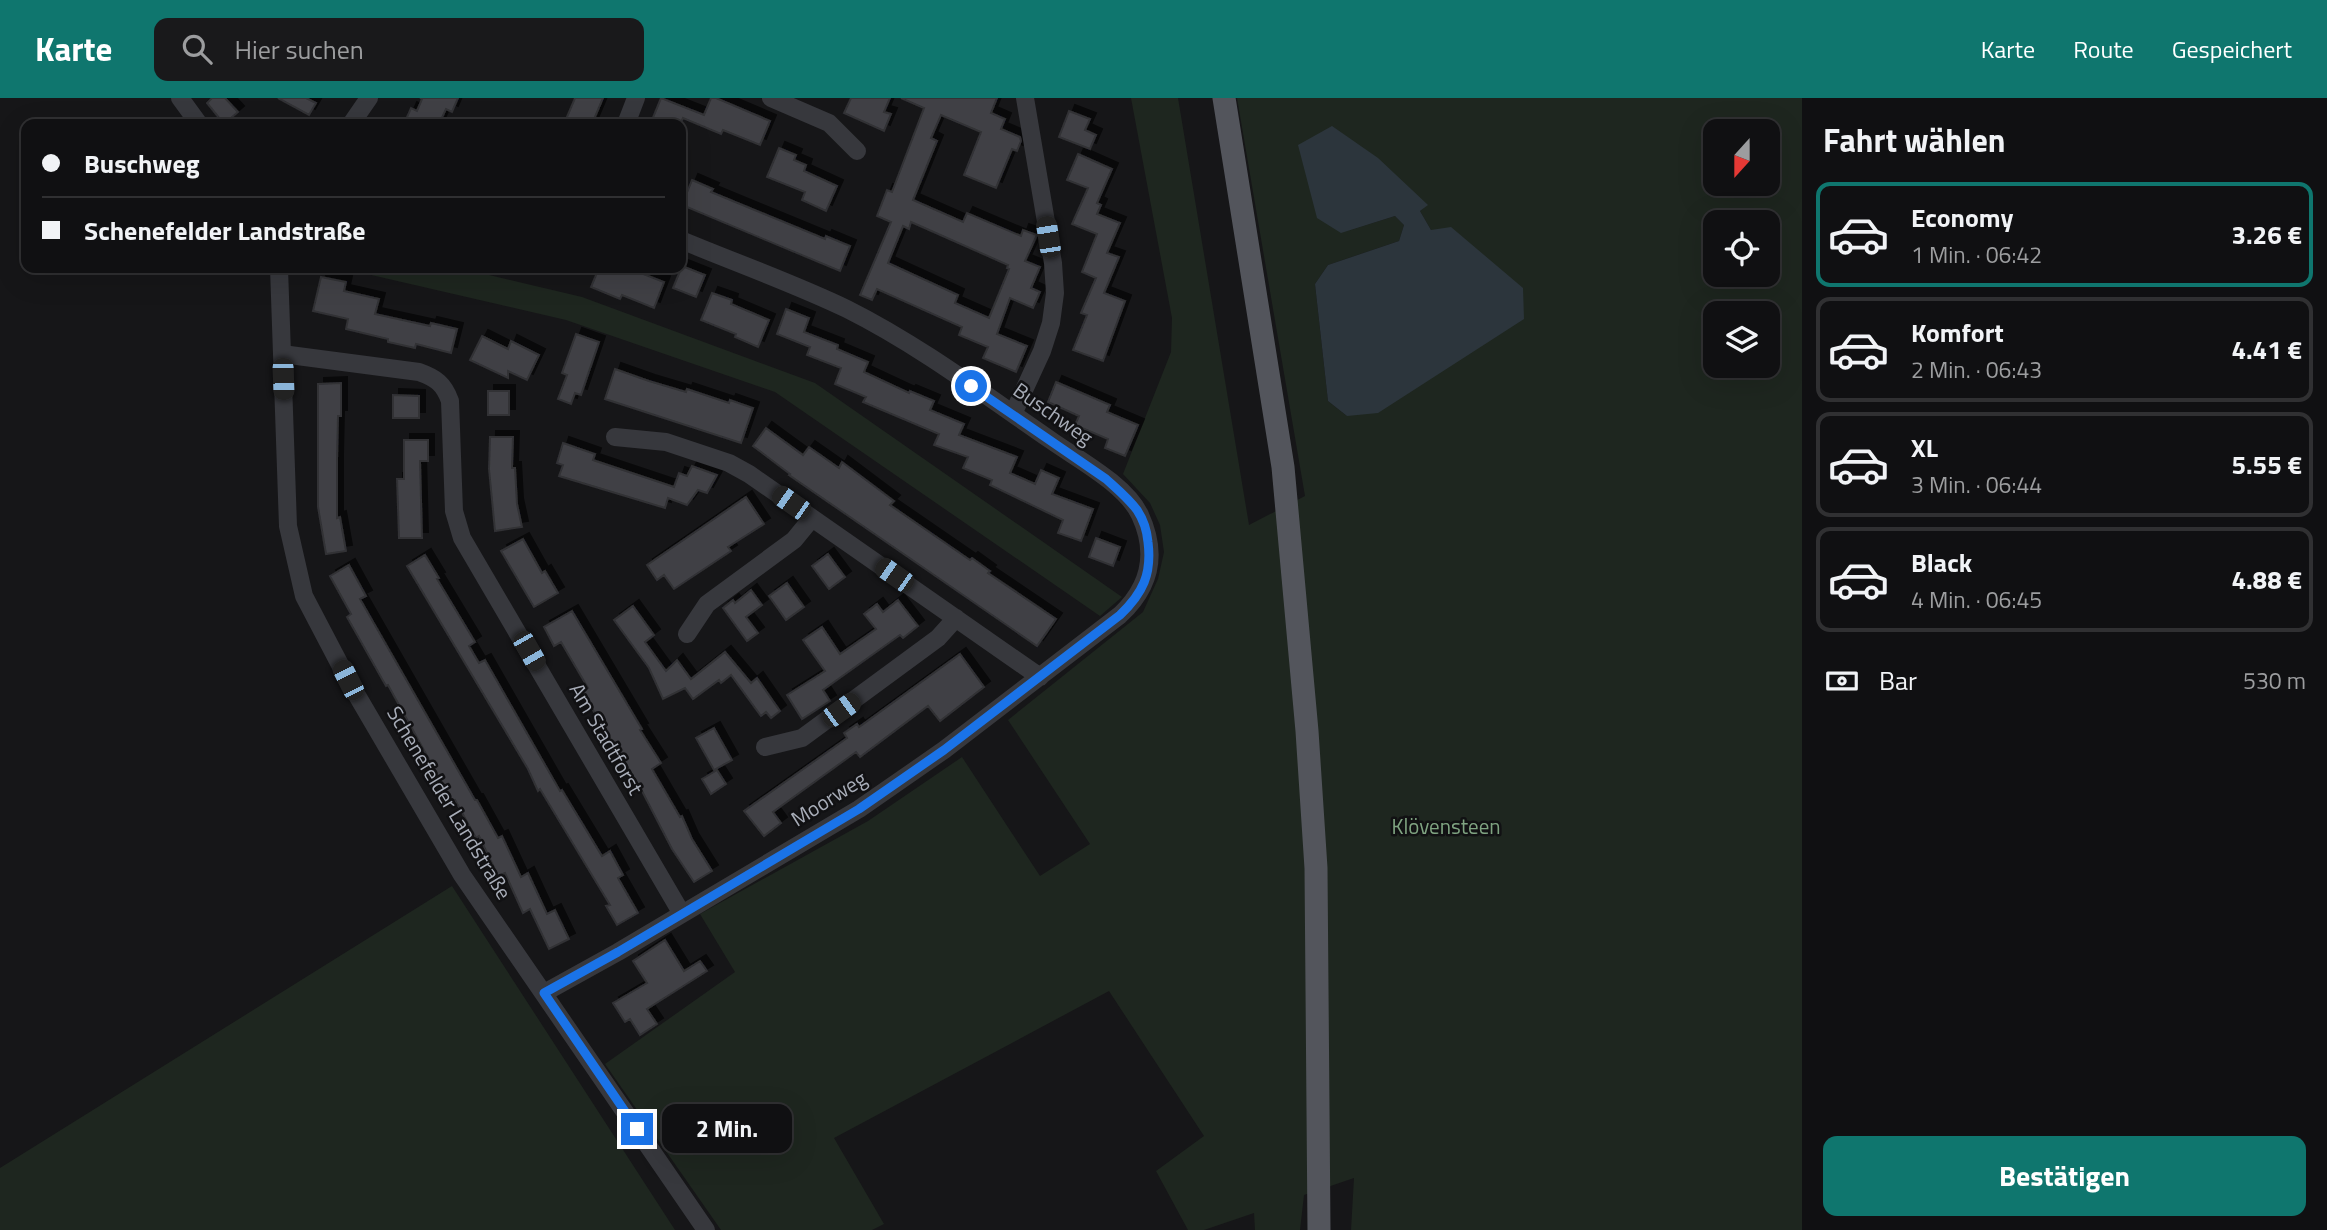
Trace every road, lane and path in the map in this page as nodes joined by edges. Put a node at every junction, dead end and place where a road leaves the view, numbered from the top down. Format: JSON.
{"nodes":[{"id":1,"x":180,"y":98,"type":"edge"},
{"id":2,"x":369,"y":98,"type":"edge"},
{"id":3,"x":636,"y":98,"type":"edge"},
{"id":4,"x":771,"y":98,"type":"edge"},
{"id":5,"x":1025,"y":98,"type":"edge"},
{"id":6,"x":1224,"y":98,"type":"edge"},
{"id":7,"x":196,"y":119,"type":"edge"},
{"id":8,"x":354,"y":119,"type":"edge"},
{"id":9,"x":627,"y":119,"type":"edge"},
{"id":10,"x":857,"y":151,"type":"dead end"},
{"id":11,"x":686,"y":242,"type":"edge"},
{"id":12,"x":279,"y":273,"type":"edge"},
{"id":13,"x":282,"y":355,"type":"junction"},
{"id":14,"x":1013,"y":414,"type":"junction"},
{"id":15,"x":615,"y":437,"type":"dead end"},
{"id":16,"x":812,"y":518,"type":"junction"},
{"id":17,"x":1120,"y":615,"type":"joint"},
{"id":18,"x":956,"y":618,"type":"junction"},
{"id":19,"x":687,"y":634,"type":"dead end"},
{"id":20,"x":1040,"y":677,"type":"junction"},
{"id":21,"x":765,"y":747,"type":"dead end"},
{"id":22,"x":682,"y":914,"type":"junction"},
{"id":23,"x":544,"y":993,"type":"junction"},
{"id":24,"x":706,"y":1230,"type":"edge"},
{"id":25,"x":1319,"y":1230,"type":"edge"}],
"edges":[{"from":1,"to":7,"type":"street"},
{"from":2,"to":8,"type":"street"},
{"from":3,"to":9,"type":"street"},
{"from":4,"to":10,"type":"street"},
{"from":5,"to":14,"type":"street"},
{"from":6,"to":25,"type":"main road"},
{"from":11,"to":14,"type":"street","name":"Buschweg"},
{"from":12,"to":13,"type":"street","name":"Schenefelder Landstraße"},
{"from":13,"to":22,"type":"street","name":"Am Stadtforst"},
{"from":13,"to":23,"type":"street","name":"Schenefelder Landstraße"},
{"from":14,"to":17,"type":"street","name":"Buschweg"},
{"from":15,"to":16,"type":"street"},
{"from":16,"to":18,"type":"street"},
{"from":16,"to":19,"type":"street"},
{"from":17,"to":20,"type":"street","name":"Moorweg"},
{"from":18,"to":20,"type":"street"},
{"from":18,"to":21,"type":"street"},
{"from":20,"to":22,"type":"street","name":"Moorweg"},
{"from":22,"to":23,"type":"street","name":"Moorweg"},
{"from":23,"to":24,"type":"street","name":"Schenefelder Landstraße"}]}
